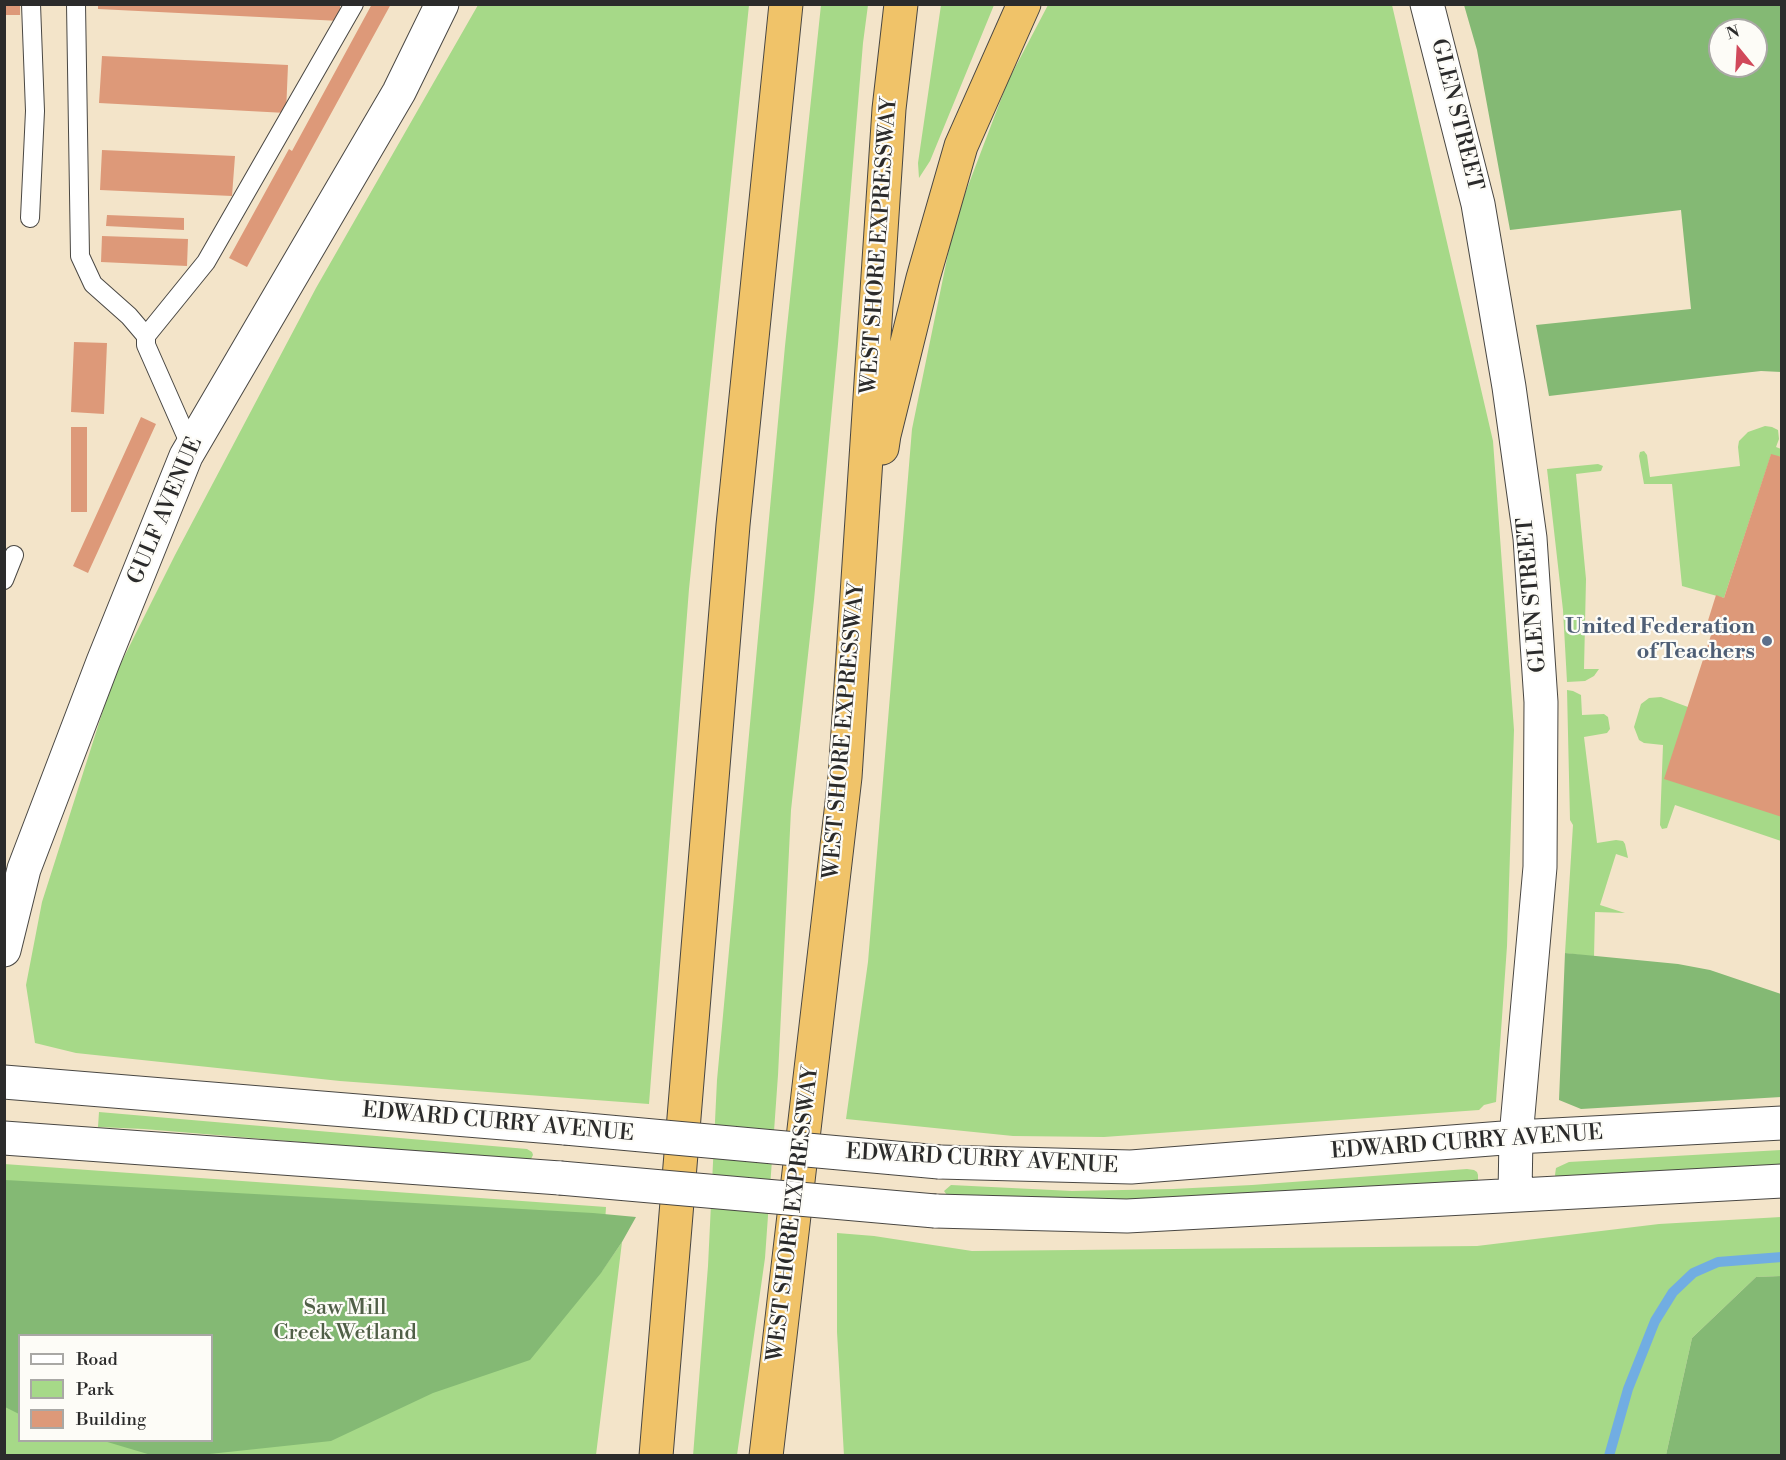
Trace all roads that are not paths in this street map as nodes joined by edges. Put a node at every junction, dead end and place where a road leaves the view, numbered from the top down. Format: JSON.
{"nodes":[{"id":1,"x":31,"y":4,"type":"edge"},
{"id":2,"x":76,"y":4,"type":"edge"},
{"id":3,"x":354,"y":4,"type":"edge"},
{"id":4,"x":442,"y":4,"type":"edge"},
{"id":5,"x":786,"y":4,"type":"edge"},
{"id":6,"x":901,"y":4,"type":"edge"},
{"id":7,"x":1024,"y":4,"type":"edge"},
{"id":8,"x":1427,"y":4,"type":"edge"},
{"id":9,"x":30,"y":218,"type":"dead end"},
{"id":10,"x":146,"y":336,"type":"junction"},
{"id":11,"x":190,"y":447,"type":"junction"},
{"id":12,"x":14,"y":555,"type":"dead end"},
{"id":13,"x":4,"y":580,"type":"edge"},
{"id":14,"x":845,"y":777,"type":"junction"},
{"id":15,"x":4,"y":950,"type":"edge"},
{"id":16,"x":4,"y":1082,"type":"edge"},
{"id":17,"x":1782,"y":1123,"type":"edge"},
{"id":18,"x":1516,"y":1137,"type":"junction"},
{"id":19,"x":4,"y":1138,"type":"edge"},
{"id":20,"x":1782,"y":1181,"type":"edge"},
{"id":21,"x":1515,"y":1194,"type":"junction"},
{"id":22,"x":656,"y":1455,"type":"edge"},
{"id":23,"x":766,"y":1455,"type":"edge"}],
"edges":[{"from":1,"to":9,"type":"lane"},
{"from":2,"to":10,"type":"lane"},
{"from":3,"to":10,"type":"lane"},
{"from":4,"to":11,"type":"street","name":"GULF AVENUE"},
{"from":5,"to":22,"type":"highway"},
{"from":6,"to":14,"type":"highway","name":"WEST SHORE EXPRESSWAY"},
{"from":7,"to":14,"type":"highway"},
{"from":8,"to":18,"type":"street","name":"GLEN STREET"},
{"from":10,"to":11,"type":"lane"},
{"from":11,"to":15,"type":"street","name":"GULF AVENUE"},
{"from":12,"to":13,"type":"lane"},
{"from":14,"to":23,"type":"highway","name":"WEST SHORE EXPRESSWAY"},
{"from":16,"to":18,"type":"street","name":"EDWARD CURRY AVENUE","bridge":true},
{"from":17,"to":18,"type":"street","name":"EDWARD CURRY AVENUE"},
{"from":18,"to":21,"type":"street","name":"GLEN STREET"},
{"from":19,"to":21,"type":"street","bridge":true},
{"from":20,"to":21,"type":"street"}]}
